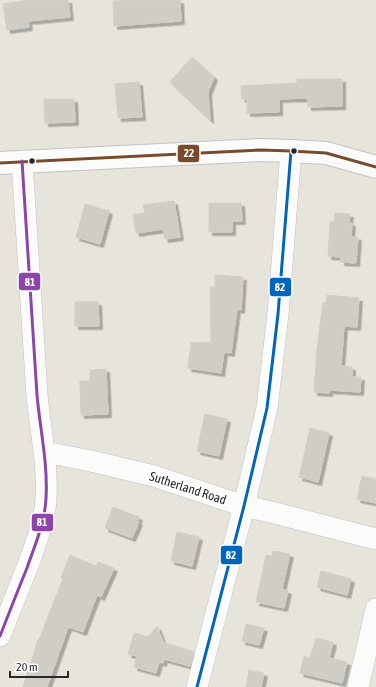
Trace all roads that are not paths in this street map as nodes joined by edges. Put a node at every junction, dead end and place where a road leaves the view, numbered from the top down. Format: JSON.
{"nodes":[{"id":1,"x":291,"y":150,"type":"junction"},
{"id":2,"x":22,"y":161,"type":"junction"},
{"id":3,"x":0,"y":163,"type":"edge"},
{"id":4,"x":376,"y":168,"type":"edge"},
{"id":5,"x":45,"y":452,"type":"junction"},
{"id":6,"x":244,"y":506,"type":"junction"},
{"id":7,"x":376,"y":538,"type":"edge"},
{"id":8,"x":376,"y":609,"type":"edge"},
{"id":9,"x":0,"y":636,"type":"edge"},
{"id":10,"x":197,"y":687,"type":"edge"},
{"id":11,"x":358,"y":687,"type":"edge"}],
"edges":[{"from":1,"to":2,"type":"street"},
{"from":1,"to":4,"type":"street"},
{"from":1,"to":6,"type":"street"},
{"from":2,"to":3,"type":"street"},
{"from":2,"to":5,"type":"street"},
{"from":5,"to":6,"type":"street","name":"Sutherland Road"},
{"from":5,"to":9,"type":"street"},
{"from":6,"to":7,"type":"street","name":"Sutherland Road"},
{"from":6,"to":10,"type":"street"},
{"from":8,"to":11,"type":"street"}]}
